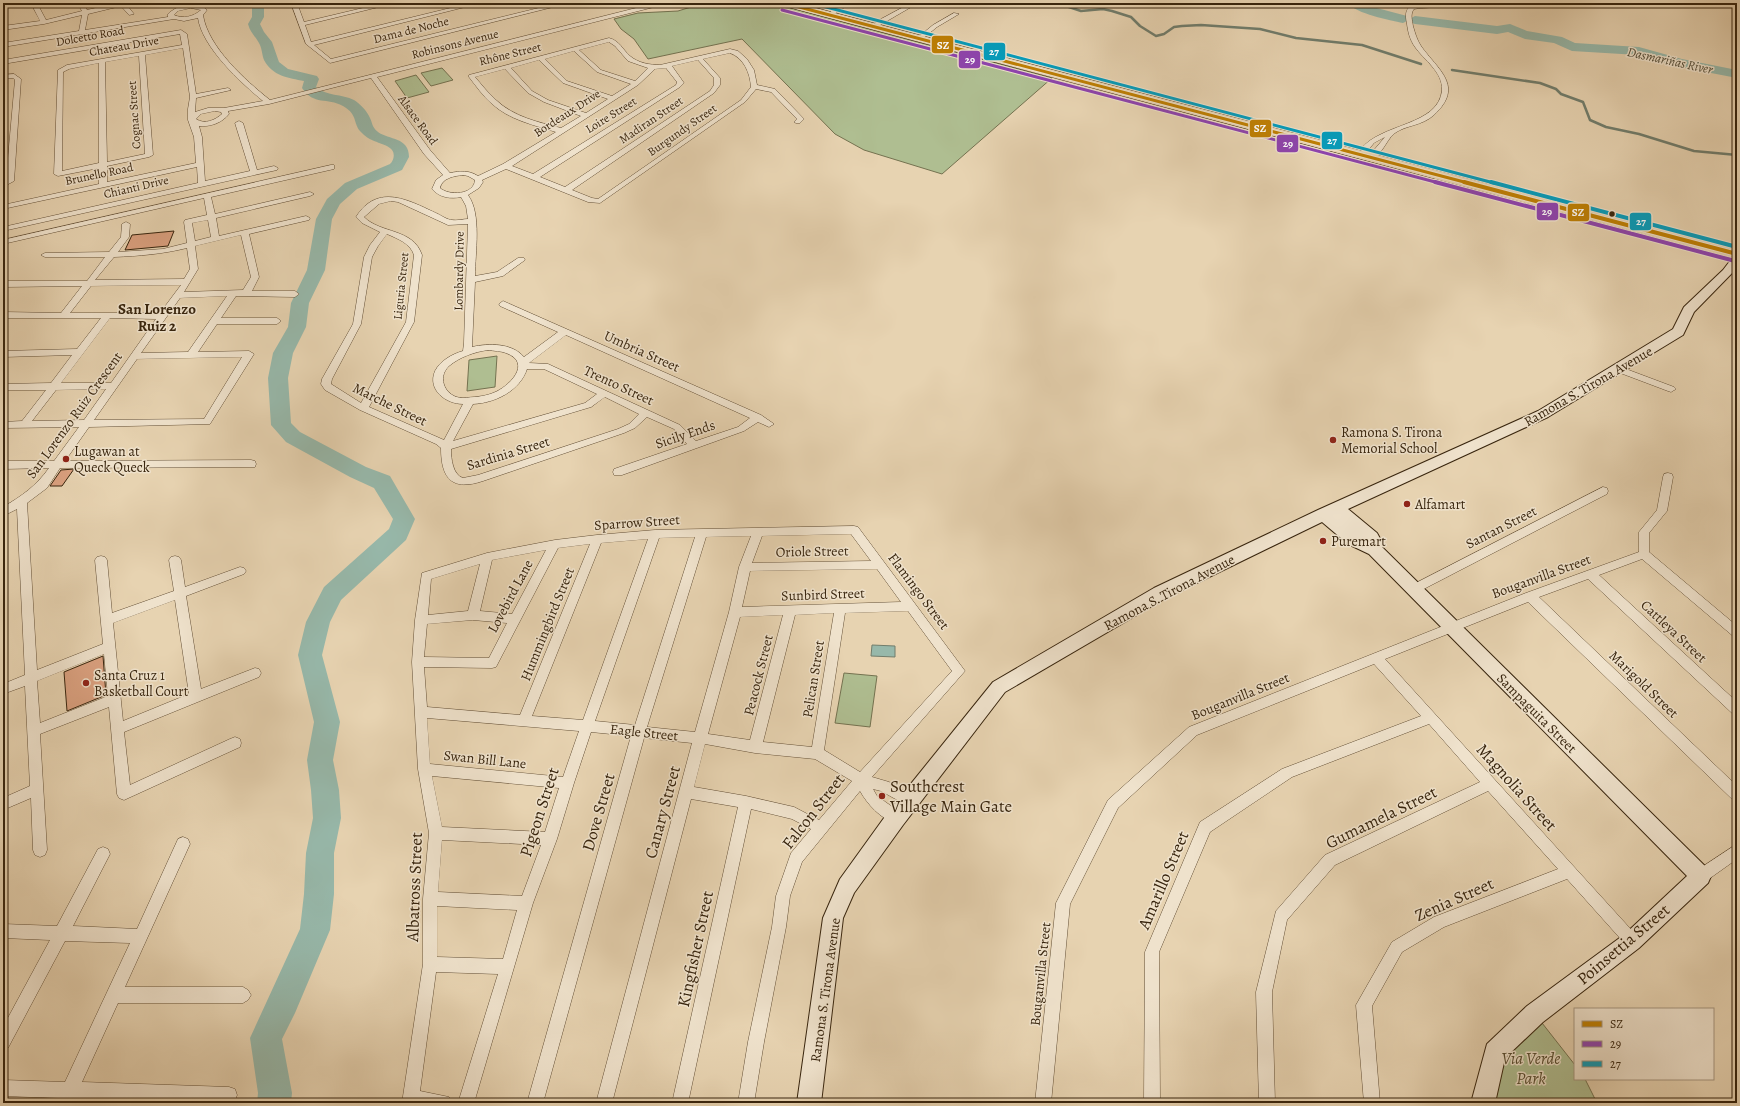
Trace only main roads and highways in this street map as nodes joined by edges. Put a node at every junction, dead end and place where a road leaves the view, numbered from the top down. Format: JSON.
{"nodes":[{"id":1,"x":784,"y":3,"type":"edge"},
{"id":2,"x":805,"y":3,"type":"edge"},
{"id":3,"x":832,"y":13,"type":"junction"},
{"id":4,"x":1370,"y":153,"type":"junction"},
{"id":5,"x":1737,"y":248,"type":"edge"},
{"id":6,"x":1737,"y":254,"type":"edge"}],
"edges":[{"from":1,"to":3,"type":"highway"},
{"from":2,"to":3,"type":"highway"},
{"from":3,"to":4,"type":"highway"},
{"from":4,"to":5,"type":"highway"},
{"from":4,"to":6,"type":"highway"}]}
